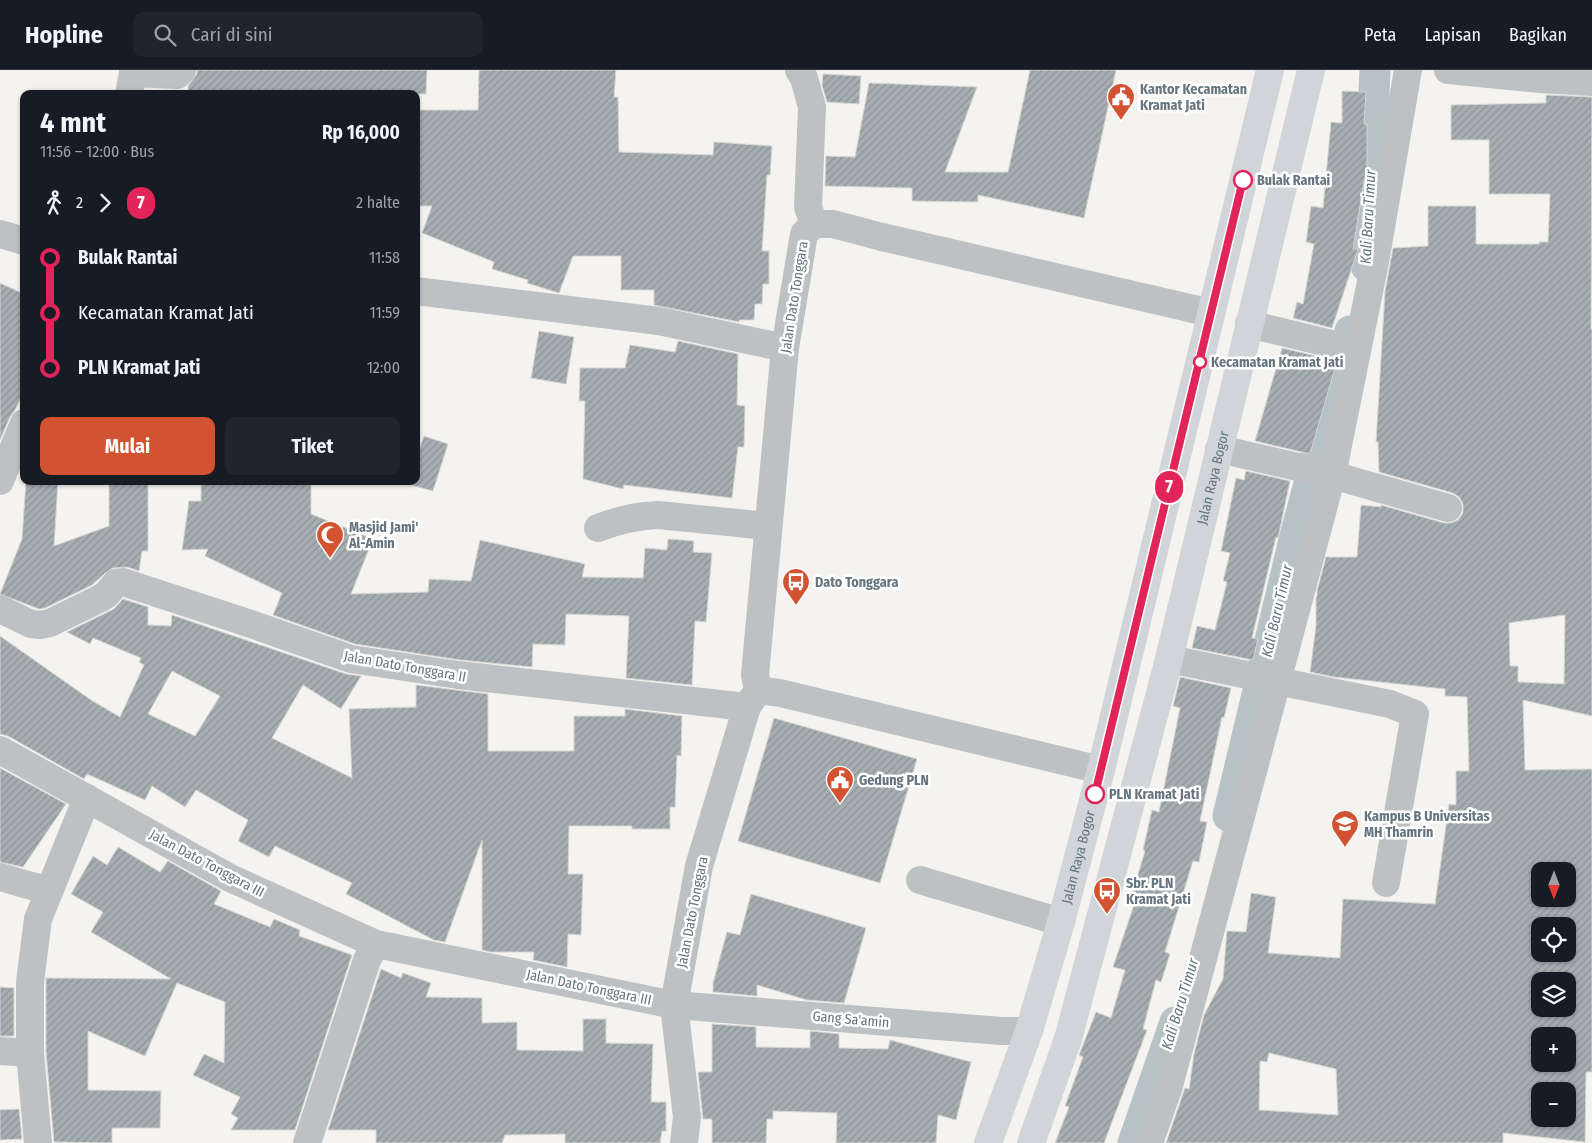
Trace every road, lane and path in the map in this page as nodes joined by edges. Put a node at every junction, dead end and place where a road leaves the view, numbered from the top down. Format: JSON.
{"nodes":[{"id":1,"x":182,"y":70,"type":"edge"},
{"id":2,"x":799,"y":70,"type":"edge"},
{"id":3,"x":1270,"y":70,"type":"edge"},
{"id":4,"x":1311,"y":70,"type":"edge"},
{"id":5,"x":1408,"y":70,"type":"edge"},
{"id":6,"x":1448,"y":70,"type":"edge"},
{"id":7,"x":1592,"y":82,"type":"edge"},
{"id":8,"x":129,"y":90,"type":"edge"},
{"id":9,"x":814,"y":224,"type":"junction"},
{"id":10,"x":0,"y":234,"type":"edge"},
{"id":11,"x":20,"y":239,"type":"edge"},
{"id":12,"x":420,"y":291,"type":"edge"},
{"id":13,"x":1211,"y":314,"type":"junction"},
{"id":14,"x":1250,"y":324,"type":"junction"},
{"id":15,"x":786,"y":348,"type":"junction"},
{"id":16,"x":1348,"y":348,"type":"junction"},
{"id":17,"x":20,"y":433,"type":"edge"},
{"id":18,"x":1219,"y":449,"type":"junction"},
{"id":19,"x":1319,"y":472,"type":"junction"},
{"id":20,"x":0,"y":481,"type":"edge"},
{"id":21,"x":1448,"y":508,"type":"dead end"},
{"id":22,"x":768,"y":526,"type":"junction"},
{"id":23,"x":598,"y":528,"type":"dead end"},
{"id":24,"x":0,"y":609,"type":"edge"},
{"id":25,"x":1139,"y":612,"type":"junction"},
{"id":26,"x":1178,"y":621,"type":"junction"},
{"id":27,"x":1169,"y":659,"type":"junction"},
{"id":28,"x":1266,"y":680,"type":"junction"},
{"id":29,"x":753,"y":698,"type":"junction"},
{"id":30,"x":0,"y":750,"type":"edge"},
{"id":31,"x":1102,"y":770,"type":"junction"},
{"id":32,"x":87,"y":798,"type":"junction"},
{"id":33,"x":0,"y":877,"type":"edge"},
{"id":34,"x":920,"y":880,"type":"dead end"},
{"id":35,"x":1386,"y":884,"type":"dead end"},
{"id":36,"x":49,"y":890,"type":"junction"},
{"id":37,"x":1061,"y":922,"type":"junction"},
{"id":38,"x":376,"y":944,"type":"junction"},
{"id":39,"x":674,"y":1005,"type":"junction"},
{"id":40,"x":1029,"y":1031,"type":"junction"},
{"id":41,"x":0,"y":1051,"type":"edge"},
{"id":42,"x":30,"y":1053,"type":"junction"},
{"id":43,"x":38,"y":1143,"type":"edge"},
{"id":44,"x":307,"y":1143,"type":"edge"},
{"id":45,"x":684,"y":1143,"type":"edge"},
{"id":46,"x":988,"y":1143,"type":"edge"},
{"id":47,"x":1032,"y":1143,"type":"edge"},
{"id":48,"x":1149,"y":1143,"type":"edge"}],
"edges":[{"from":1,"to":8,"type":"street"},
{"from":2,"to":9,"type":"street"},
{"from":3,"to":13,"type":"highway","name":"Jalan Raya Bogor"},
{"from":4,"to":14,"type":"highway","name":"Jalan Raya Bogor"},
{"from":5,"to":16,"type":"street"},
{"from":6,"to":7,"type":"street"},
{"from":9,"to":13,"type":"street","name":"Jalan Dato Tonggara"},
{"from":9,"to":15,"type":"street","name":"Jalan Dato Tonggara"},
{"from":10,"to":11,"type":"street"},
{"from":12,"to":15,"type":"street"},
{"from":13,"to":25,"type":"highway","name":"Jalan Raya Bogor"},
{"from":14,"to":16,"type":"street"},
{"from":14,"to":18,"type":"highway","name":"Jalan Raya Bogor"},
{"from":15,"to":22,"type":"street","name":"Jalan Dato Tonggara"},
{"from":16,"to":19,"type":"street"},
{"from":17,"to":20,"type":"street"},
{"from":18,"to":19,"type":"street"},
{"from":18,"to":26,"type":"highway","name":"Jalan Raya Bogor"},
{"from":19,"to":21,"type":"street"},
{"from":19,"to":28,"type":"street"},
{"from":22,"to":23,"type":"street"},
{"from":22,"to":29,"type":"street","name":"Jalan Dato Tonggara"},
{"from":24,"to":29,"type":"street","name":"Jalan Dato Tonggara II"},
{"from":25,"to":26,"type":"highway"},
{"from":25,"to":31,"type":"highway","name":"Jalan Raya Bogor"},
{"from":26,"to":27,"type":"highway","name":"Jalan Raya Bogor"},
{"from":27,"to":28,"type":"street"},
{"from":27,"to":47,"type":"highway","name":"Jalan Raya Bogor"},
{"from":28,"to":35,"type":"street"},
{"from":28,"to":48,"type":"street"},
{"from":29,"to":31,"type":"street"},
{"from":29,"to":39,"type":"street","name":"Jalan Dato Tonggara"},
{"from":30,"to":32,"type":"street"},
{"from":31,"to":37,"type":"highway","name":"Jalan Raya Bogor"},
{"from":32,"to":36,"type":"street"},
{"from":32,"to":38,"type":"street","name":"Jalan Dato Tonggara III"},
{"from":33,"to":36,"type":"street"},
{"from":34,"to":37,"type":"street"},
{"from":36,"to":42,"type":"street"},
{"from":37,"to":40,"type":"highway","name":"Jalan Raya Bogor"},
{"from":38,"to":39,"type":"street","name":"Jalan Dato Tonggara III"},
{"from":38,"to":44,"type":"street"},
{"from":39,"to":40,"type":"street","name":"Gang Sa'amin"},
{"from":39,"to":45,"type":"street","name":"Jalan Dato Tonggara"},
{"from":40,"to":46,"type":"highway","name":"Jalan Raya Bogor"},
{"from":41,"to":42,"type":"street"},
{"from":42,"to":43,"type":"street"}]}
